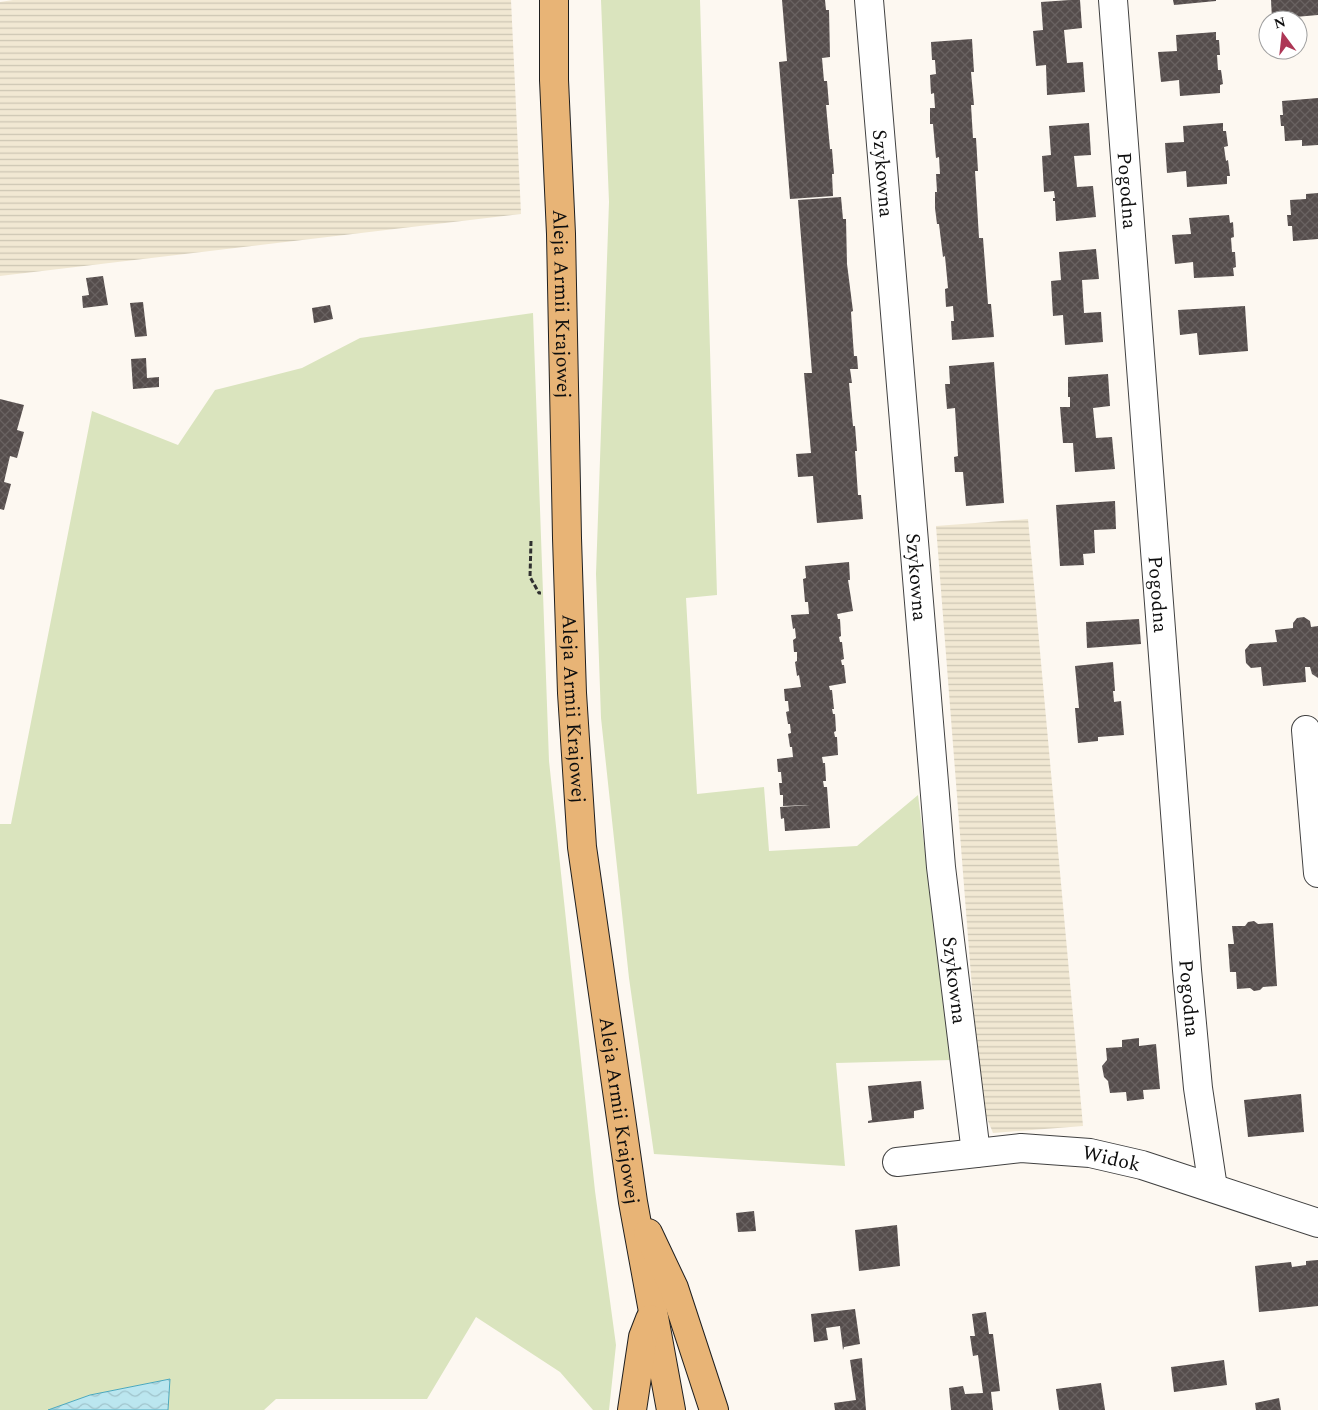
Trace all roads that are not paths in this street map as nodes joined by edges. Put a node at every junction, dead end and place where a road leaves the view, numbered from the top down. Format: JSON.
{"nodes":[{"id":1,"x":554,"y":0,"type":"edge"},
{"id":2,"x":868,"y":0,"type":"edge"},
{"id":3,"x":1113,"y":0,"type":"edge"},
{"id":4,"x":1306,"y":730,"type":"dead end"},
{"id":5,"x":1318,"y":873,"type":"edge"},
{"id":6,"x":976,"y":1152,"type":"junction"},
{"id":7,"x":898,"y":1162,"type":"dead end"},
{"id":8,"x":1213,"y":1188,"type":"junction"},
{"id":9,"x":633,"y":1202,"type":"junction"},
{"id":10,"x":1318,"y":1223,"type":"edge"},
{"id":11,"x":652,"y":1313,"type":"junction"},
{"id":12,"x":632,"y":1410,"type":"edge"},
{"id":13,"x":671,"y":1410,"type":"edge"},
{"id":14,"x":714,"y":1410,"type":"edge"}],
"edges":[{"from":1,"to":9,"type":"main road","name":"Aleja Armii Krajowej"},
{"from":2,"to":6,"type":"street","name":"Szykowna"},
{"from":3,"to":8,"type":"street","name":"Pogodna"},
{"from":4,"to":5,"type":"street"},
{"from":6,"to":7,"type":"street","name":"Widok"},
{"from":6,"to":8,"type":"street","name":"Widok"},
{"from":8,"to":10,"type":"street","name":"Widok"},
{"from":9,"to":11,"type":"main road","name":"Aleja Armii Krajowej"},
{"from":9,"to":14,"type":"main road"},
{"from":11,"to":12,"type":"main road"},
{"from":11,"to":13,"type":"main road","name":"Aleja Armii Krajowej"}]}
